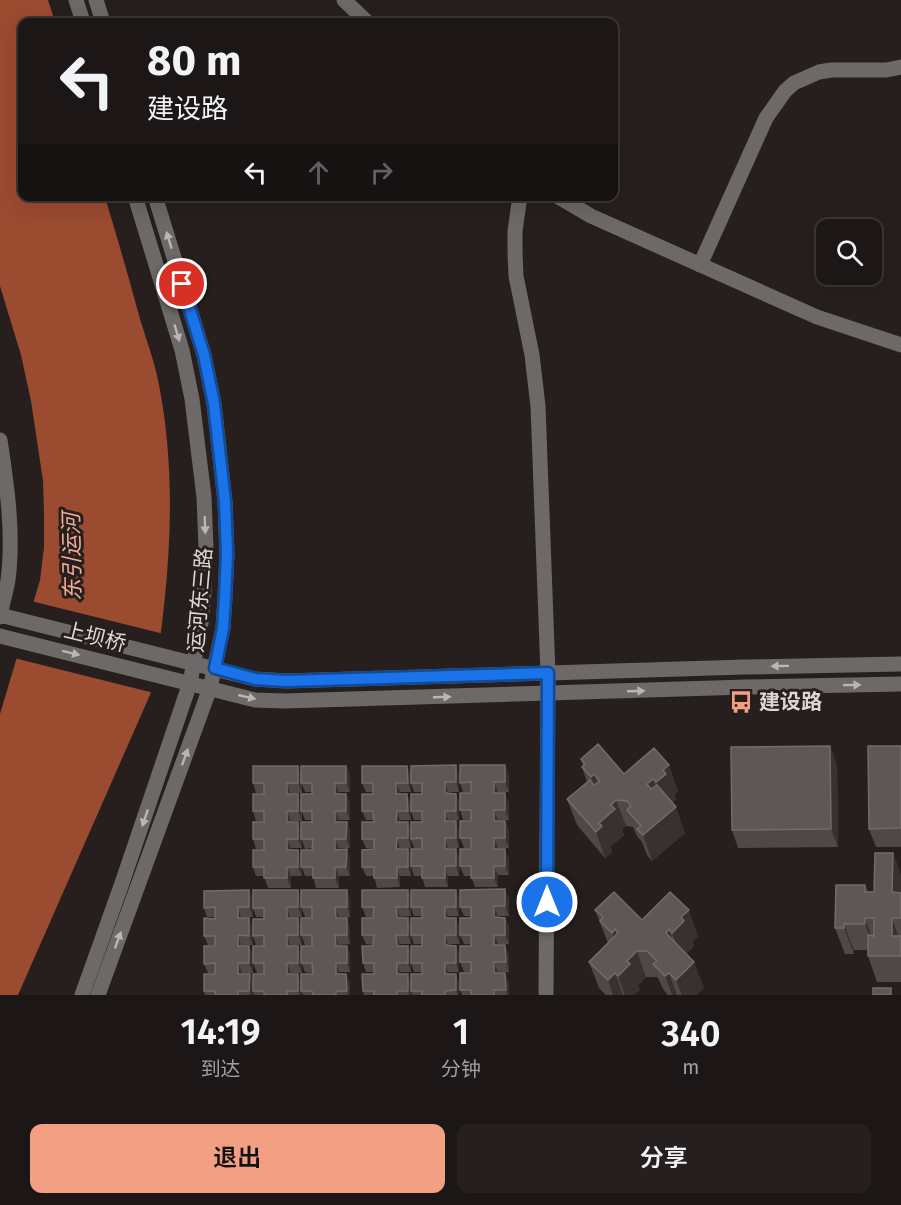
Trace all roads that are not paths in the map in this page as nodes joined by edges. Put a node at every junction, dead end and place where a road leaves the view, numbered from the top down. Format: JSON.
{"nodes":[{"id":1,"x":76,"y":0,"type":"edge"},
{"id":2,"x":96,"y":0,"type":"edge"},
{"id":3,"x":344,"y":0,"type":"edge"},
{"id":4,"x":81,"y":18,"type":"edge"},
{"id":5,"x":102,"y":18,"type":"edge"},
{"id":6,"x":363,"y":18,"type":"edge"},
{"id":7,"x":901,"y":67,"type":"edge"},
{"id":8,"x":137,"y":201,"type":"edge"},
{"id":9,"x":157,"y":201,"type":"edge"},
{"id":10,"x":519,"y":201,"type":"edge"},
{"id":11,"x":565,"y":201,"type":"edge"},
{"id":12,"x":700,"y":265,"type":"junction"},
{"id":13,"x":901,"y":345,"type":"edge"},
{"id":14,"x":0,"y":440,"type":"edge"},
{"id":15,"x":0,"y":616,"type":"edge"},
{"id":16,"x":7,"y":637,"type":"edge"},
{"id":17,"x":195,"y":663,"type":"junction"},
{"id":18,"x":901,"y":664,"type":"edge"},
{"id":19,"x":215,"y":668,"type":"junction"},
{"id":20,"x":548,"y":673,"type":"junction"},
{"id":21,"x":190,"y":683,"type":"junction"},
{"id":22,"x":901,"y":684,"type":"edge"},
{"id":23,"x":210,"y":688,"type":"junction"},
{"id":24,"x":548,"y":693,"type":"junction"},
{"id":25,"x":82,"y":995,"type":"edge"},
{"id":26,"x":98,"y":995,"type":"edge"},
{"id":27,"x":546,"y":995,"type":"edge"}],
"edges":[{"from":1,"to":4,"type":"street"},
{"from":2,"to":5,"type":"street"},
{"from":3,"to":6,"type":"street"},
{"from":7,"to":12,"type":"street"},
{"from":8,"to":17,"type":"street","name":"运河东三路","one_way":true},
{"from":19,"to":9,"type":"street","name":"运河东三路","one_way":true},
{"from":10,"to":20,"type":"street"},
{"from":11,"to":12,"type":"street"},
{"from":12,"to":13,"type":"street"},
{"from":14,"to":15,"type":"street"},
{"from":15,"to":17,"type":"street","name":"上坝桥"},
{"from":16,"to":21,"type":"street","name":"上坝桥","one_way":true},
{"from":17,"to":19,"type":"street"},
{"from":17,"to":21,"type":"street","name":"运河东三路"},
{"from":18,"to":20,"type":"street","one_way":true},
{"from":19,"to":20,"type":"street"},
{"from":19,"to":23,"type":"street","name":"运河东三路"},
{"from":20,"to":24,"type":"street"},
{"from":21,"to":23,"type":"street"},
{"from":21,"to":25,"type":"street","name":"运河东三路","one_way":true},
{"from":24,"to":22,"type":"street","one_way":true},
{"from":23,"to":24,"type":"street","one_way":true},
{"from":26,"to":23,"type":"street","name":"运河东三路","one_way":true},
{"from":24,"to":27,"type":"street"}]}
